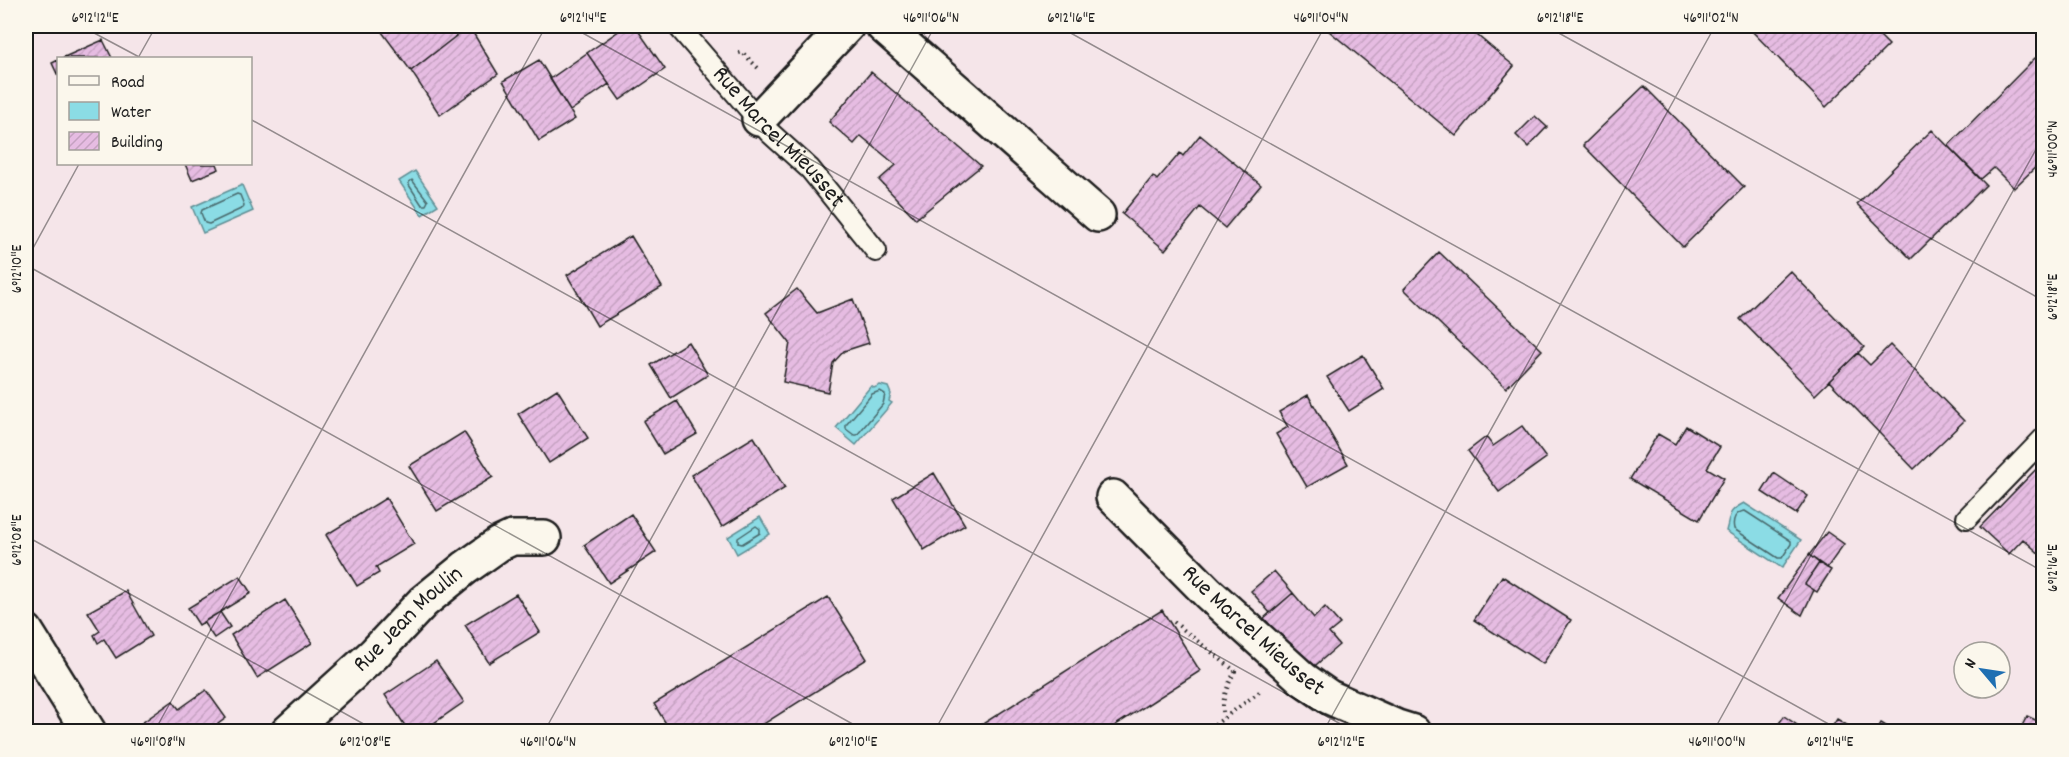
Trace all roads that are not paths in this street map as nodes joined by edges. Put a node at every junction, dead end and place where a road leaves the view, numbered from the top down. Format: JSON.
{"nodes":[{"id":1,"x":678,"y":26,"type":"edge"},
{"id":2,"x":847,"y":26,"type":"edge"},
{"id":3,"x":883,"y":26,"type":"edge"},
{"id":4,"x":759,"y":119,"type":"junction"},
{"id":5,"x":1098,"y":215,"type":"dead end"},
{"id":6,"x":876,"y":251,"type":"dead end"},
{"id":7,"x":2043,"y":438,"type":"edge"},
{"id":8,"x":1113,"y":497,"type":"dead end"},
{"id":9,"x":1967,"y":518,"type":"dead end"},
{"id":10,"x":544,"y":538,"type":"dead end"},
{"id":11,"x":26,"y":631,"type":"edge"},
{"id":12,"x":89,"y":732,"type":"edge"},
{"id":13,"x":288,"y":732,"type":"edge"},
{"id":14,"x":1413,"y":732,"type":"edge"}],
"edges":[{"from":1,"to":4,"type":"lane","name":"Rue Marcel Mieusset"},
{"from":2,"to":4,"type":"street"},
{"from":3,"to":5,"type":"street"},
{"from":4,"to":6,"type":"lane","name":"Rue Marcel Mieusset"},
{"from":7,"to":9,"type":"lane"},
{"from":8,"to":14,"type":"street","name":"Rue Marcel Mieusset"},
{"from":10,"to":13,"type":"street","name":"Rue Jean Moulin"},
{"from":11,"to":12,"type":"street"}]}
